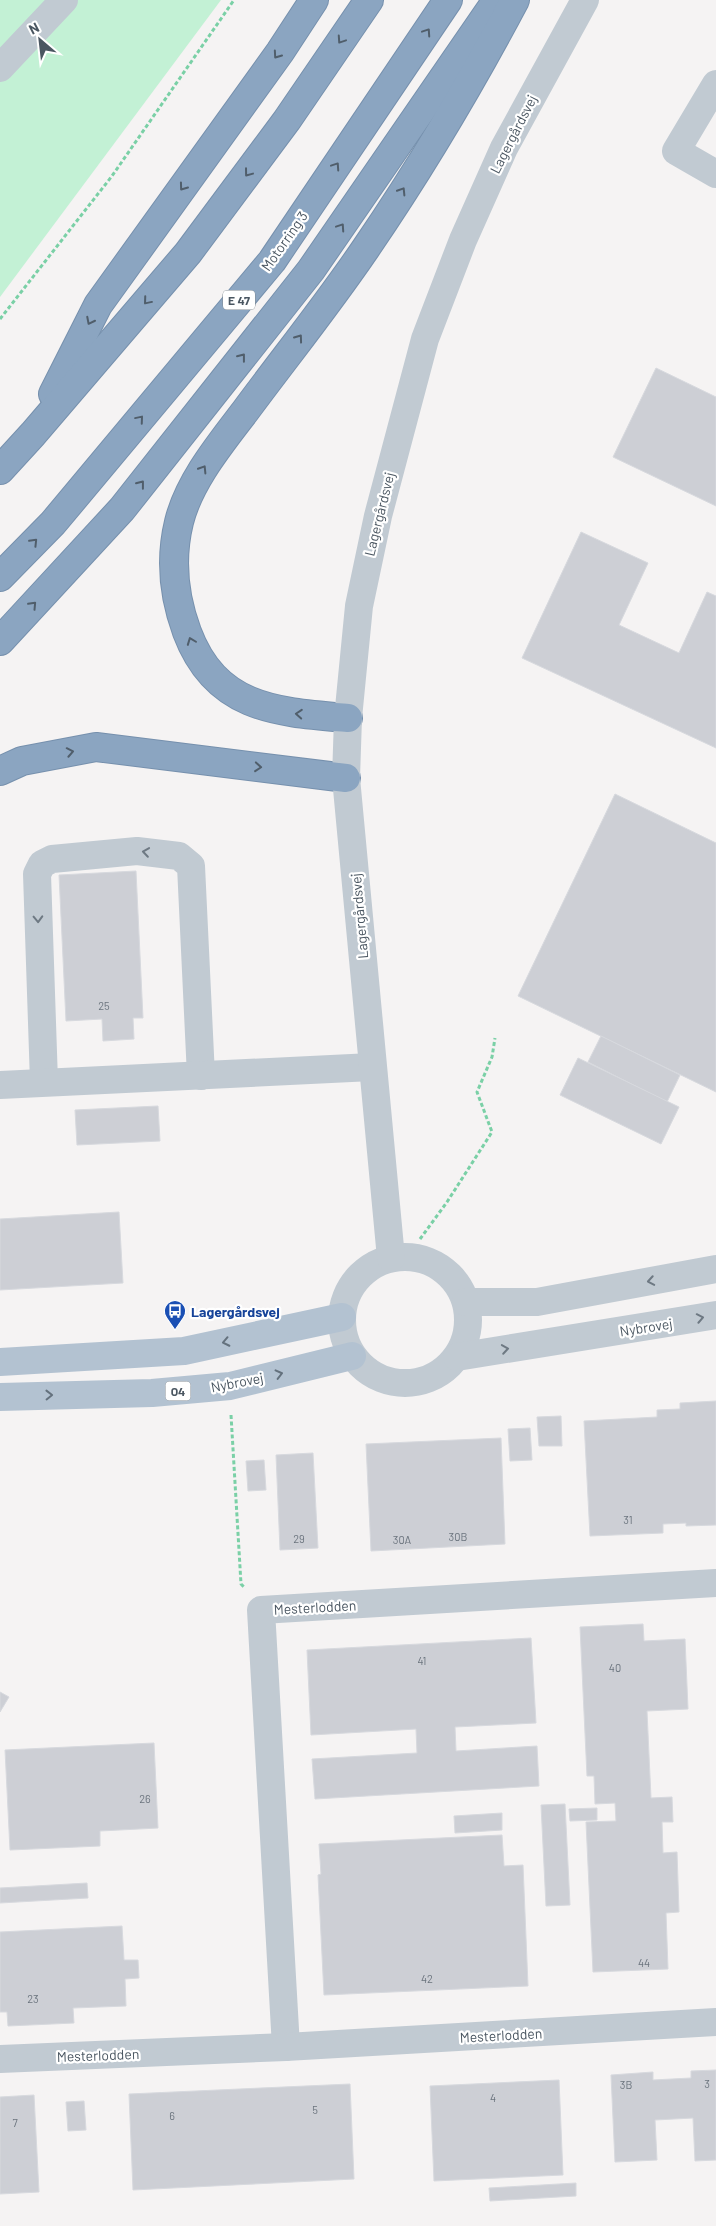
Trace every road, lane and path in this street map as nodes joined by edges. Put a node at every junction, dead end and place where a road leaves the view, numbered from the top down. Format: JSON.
{"nodes":[{"id":1,"x":64,"y":0,"type":"edge"},
{"id":2,"x":234,"y":0,"type":"edge"},
{"id":3,"x":314,"y":0,"type":"edge"},
{"id":4,"x":369,"y":0,"type":"edge"},
{"id":5,"x":448,"y":0,"type":"edge"},
{"id":6,"x":497,"y":0,"type":"edge"},
{"id":7,"x":515,"y":0,"type":"edge"},
{"id":8,"x":585,"y":0,"type":"edge"},
{"id":9,"x":0,"y":68,"type":"edge"},
{"id":10,"x":716,"y":84,"type":"edge"},
{"id":11,"x":716,"y":174,"type":"edge"},
{"id":12,"x":0,"y":319,"type":"edge"},
{"id":13,"x":33,"y":434,"type":"junction"},
{"id":14,"x":0,"y":470,"type":"edge"},
{"id":15,"x":0,"y":577,"type":"edge"},
{"id":16,"x":0,"y":641,"type":"edge"},
{"id":17,"x":348,"y":718,"type":"junction"},
{"id":18,"x":0,"y":771,"type":"edge"},
{"id":19,"x":346,"y":778,"type":"junction"},
{"id":20,"x":495,"y":1038,"type":"dead end"},
{"id":21,"x":372,"y":1067,"type":"junction"},
{"id":22,"x":201,"y":1076,"type":"junction"},
{"id":23,"x":44,"y":1082,"type":"junction"},
{"id":24,"x":0,"y":1085,"type":"edge"},
{"id":25,"x":399,"y":1257,"type":"junction"},
{"id":26,"x":716,"y":1269,"type":"edge"},
{"id":27,"x":466,"y":1302,"type":"junction"},
{"id":28,"x":716,"y":1315,"type":"edge"},
{"id":29,"x":342,"y":1317,"type":"junction"},
{"id":30,"x":352,"y":1356,"type":"junction"},
{"id":31,"x":457,"y":1357,"type":"junction"},
{"id":32,"x":0,"y":1362,"type":"edge"},
{"id":33,"x":230,"y":1386,"type":"junction"},
{"id":34,"x":0,"y":1396,"type":"edge"},
{"id":35,"x":716,"y":1583,"type":"edge"},
{"id":36,"x":261,"y":1610,"type":"junction"},
{"id":37,"x":716,"y":2022,"type":"edge"},
{"id":38,"x":286,"y":2047,"type":"junction"},
{"id":39,"x":0,"y":2059,"type":"edge"}],
"edges":[{"from":1,"to":9,"type":"street"},
{"from":2,"to":12,"type":"path"},
{"from":3,"to":13,"type":"highway","one_way":true},
{"from":4,"to":13,"type":"highway","one_way":true},
{"from":15,"to":5,"type":"highway","name":"Motorring 3","number":"E 47","one_way":true},
{"from":16,"to":6,"type":"highway","one_way":true},
{"from":17,"to":7,"type":"highway","one_way":true},
{"from":8,"to":17,"type":"street","name":"Lagergårdsvej"},
{"from":10,"to":11,"type":"street"},
{"from":13,"to":14,"type":"highway"},
{"from":17,"to":19,"type":"street","name":"Lagergårdsvej"},
{"from":18,"to":19,"type":"highway","one_way":true},
{"from":19,"to":21,"type":"street","name":"Lagergårdsvej"},
{"from":20,"to":25,"type":"path"},
{"from":21,"to":22,"type":"street"},
{"from":21,"to":25,"type":"street","name":"Lagergårdsvej"},
{"from":22,"to":23,"type":"street"},
{"from":22,"to":23,"type":"street","one_way":true},
{"from":23,"to":24,"type":"street"},
{"from":25,"to":27,"type":"street"},
{"from":25,"to":29,"type":"street"},
{"from":26,"to":27,"type":"street","one_way":true},
{"from":27,"to":31,"type":"street"},
{"from":31,"to":28,"type":"street","name":"Nybrovej","one_way":true},
{"from":29,"to":30,"type":"street"},
{"from":29,"to":32,"type":"main road","one_way":true},
{"from":30,"to":31,"type":"street"},
{"from":33,"to":30,"type":"main road","name":"Nybrovej","number":"O4","one_way":true},
{"from":34,"to":33,"type":"main road","name":"Nybrovej","number":"O4","one_way":true},
{"from":33,"to":36,"type":"path"},
{"from":35,"to":36,"type":"street","name":"Mesterlodden"},
{"from":36,"to":38,"type":"street","name":"Mesterlodden"},
{"from":37,"to":38,"type":"street","name":"Mesterlodden"},
{"from":38,"to":39,"type":"street","name":"Mesterlodden"}]}
